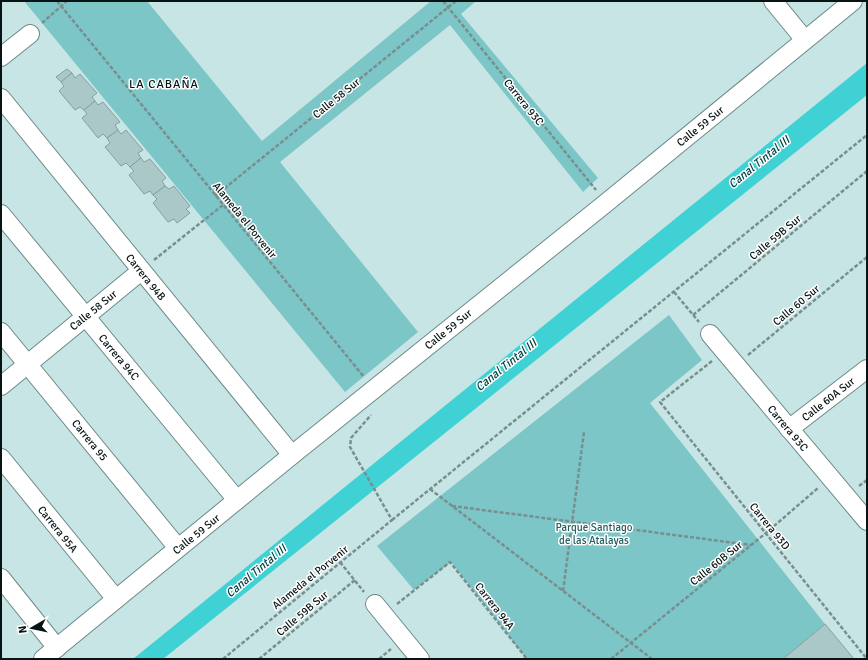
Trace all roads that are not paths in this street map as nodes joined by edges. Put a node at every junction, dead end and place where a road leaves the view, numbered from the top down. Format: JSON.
{"nodes":[{"id":1,"x":773,"y":1,"type":"edge"},
{"id":2,"x":853,"y":1,"type":"edge"},
{"id":3,"x":30,"y":34,"type":"road end"},
{"id":4,"x":805,"y":40,"type":"junction"},
{"id":5,"x":1,"y":57,"type":"edge"},
{"id":6,"x":1,"y":98,"type":"edge"},
{"id":7,"x":1,"y":214,"type":"edge"},
{"id":8,"x":142,"y":270,"type":"junction"},
{"id":9,"x":86,"y":316,"type":"junction"},
{"id":10,"x":1,"y":332,"type":"edge"},
{"id":11,"x":710,"y":334,"type":"road end"},
{"id":12,"x":28,"y":364,"type":"junction"},
{"id":13,"x":867,"y":369,"type":"edge"},
{"id":14,"x":1,"y":386,"type":"edge"},
{"id":15,"x":789,"y":429,"type":"junction"},
{"id":16,"x":292,"y":456,"type":"junction"},
{"id":17,"x":1,"y":458,"type":"edge"},
{"id":18,"x":237,"y":500,"type":"junction"},
{"id":19,"x":867,"y":521,"type":"edge"},
{"id":20,"x":178,"y":548,"type":"junction"},
{"id":21,"x":1,"y":578,"type":"edge"},
{"id":22,"x":116,"y":599,"type":"junction"},
{"id":23,"x":379,"y":609,"type":"road end"},
{"id":24,"x":57,"y":648,"type":"junction"},
{"id":25,"x":43,"y":659,"type":"edge"},
{"id":26,"x":420,"y":659,"type":"edge"}],
"edges":[{"from":1,"to":4,"type":"street"},
{"from":2,"to":4,"type":"street","name":"Calle 59 Sur"},
{"from":3,"to":5,"type":"street"},
{"from":4,"to":16,"type":"street","name":"Calle 59 Sur"},
{"from":6,"to":8,"type":"street","name":"Carrera 94B"},
{"from":7,"to":9,"type":"street","name":"Carrera 94C"},
{"from":8,"to":9,"type":"street","name":"Calle 58 Sur"},
{"from":8,"to":16,"type":"street","name":"Carrera 94B"},
{"from":9,"to":12,"type":"street","name":"Calle 58 Sur"},
{"from":9,"to":18,"type":"street","name":"Carrera 94C"},
{"from":10,"to":12,"type":"street","name":"Carrera 95"},
{"from":11,"to":15,"type":"street","name":"Carrera 93C"},
{"from":12,"to":14,"type":"street","name":"Calle 58 Sur"},
{"from":12,"to":20,"type":"street","name":"Carrera 95"},
{"from":13,"to":15,"type":"street","name":"Calle 60A Sur"},
{"from":15,"to":19,"type":"street","name":"Carrera 93C"},
{"from":16,"to":18,"type":"street","name":"Calle 59 Sur"},
{"from":17,"to":22,"type":"street","name":"Carrera 95A"},
{"from":18,"to":20,"type":"street","name":"Calle 59 Sur"},
{"from":20,"to":22,"type":"street","name":"Calle 59 Sur"},
{"from":21,"to":24,"type":"street"},
{"from":22,"to":24,"type":"street","name":"Calle 59 Sur"},
{"from":23,"to":26,"type":"street"},
{"from":24,"to":25,"type":"street","name":"Calle 59 Sur"}]}
